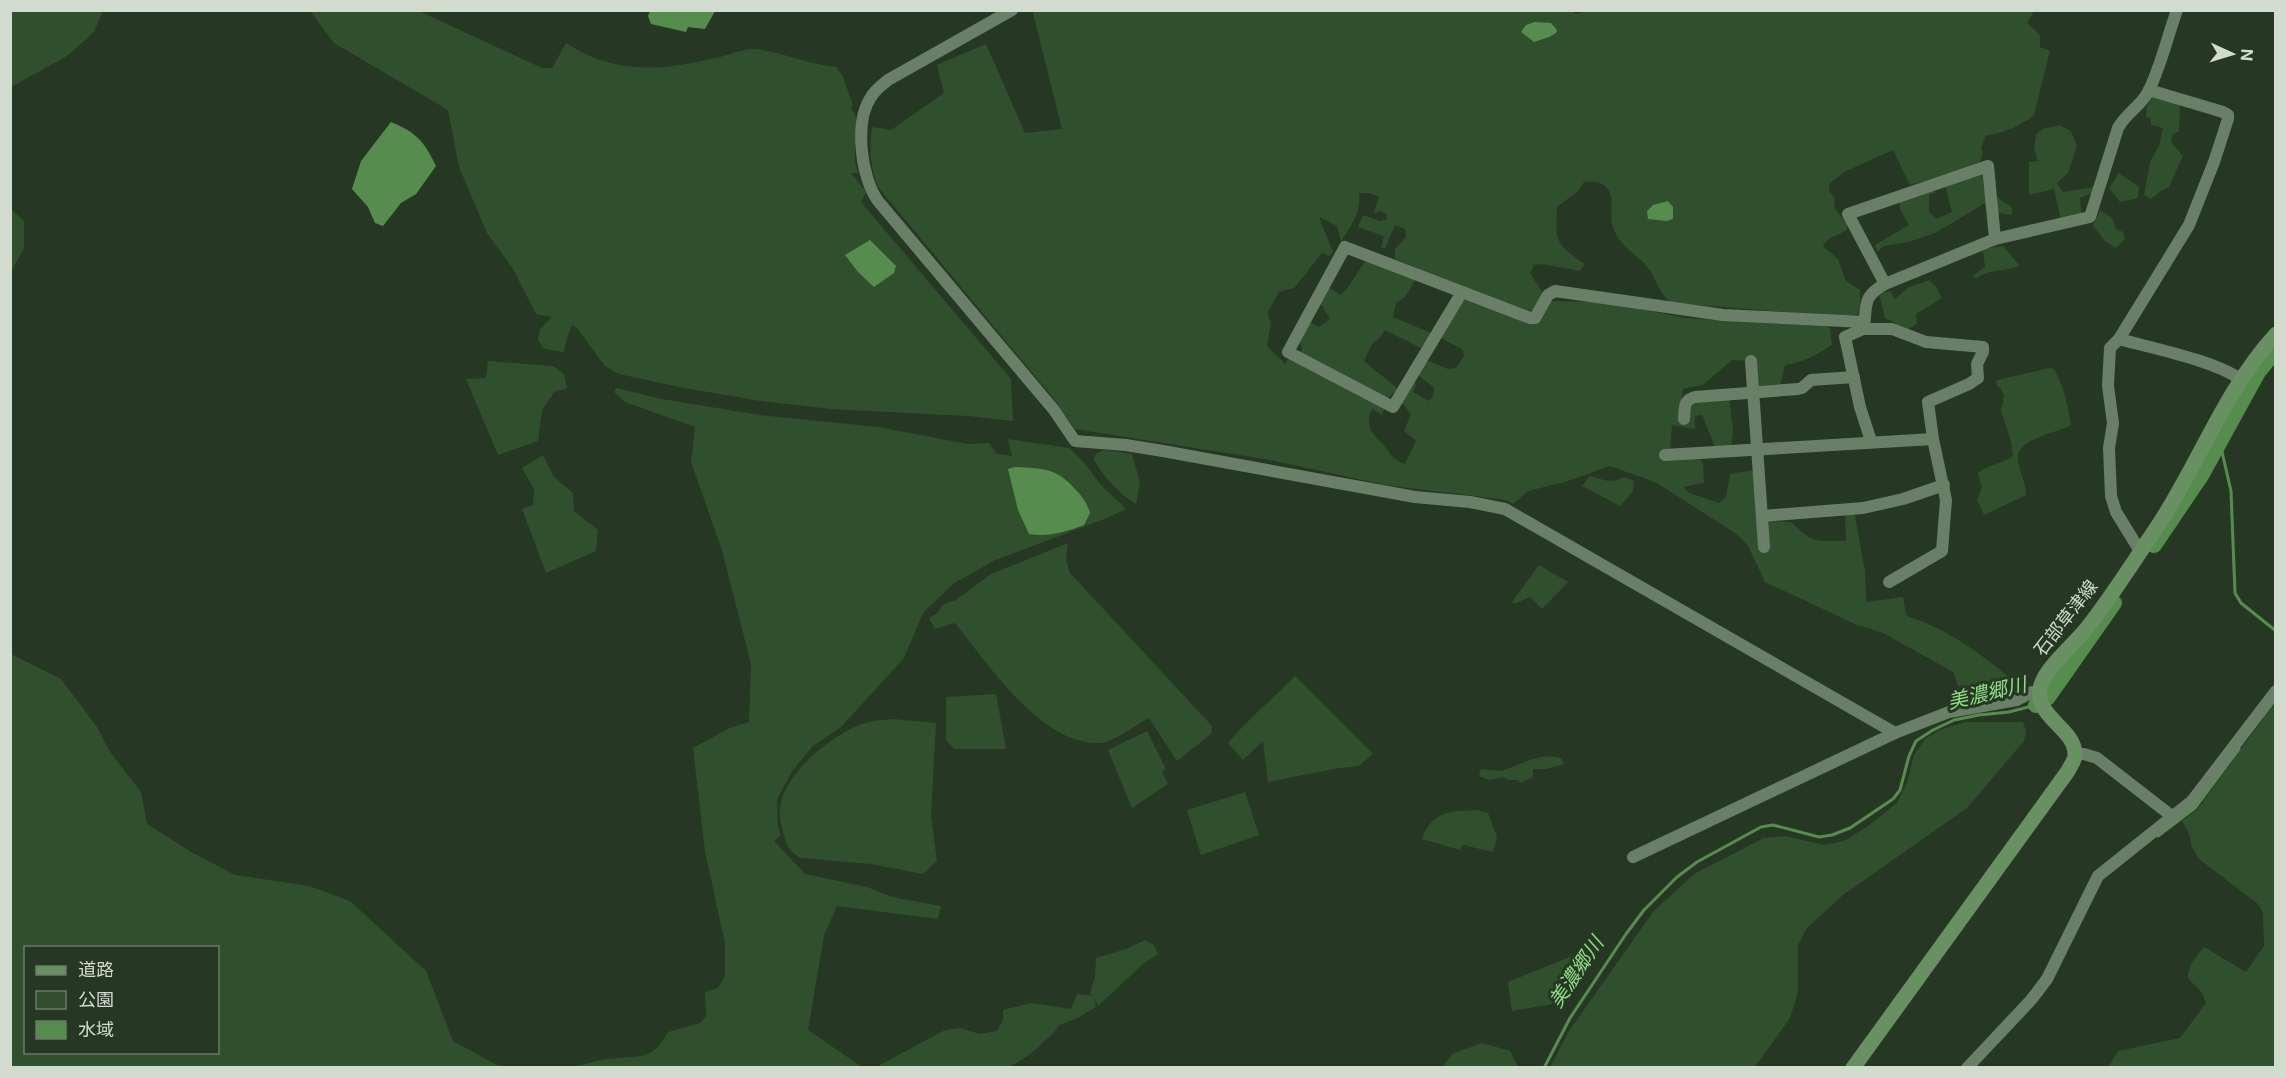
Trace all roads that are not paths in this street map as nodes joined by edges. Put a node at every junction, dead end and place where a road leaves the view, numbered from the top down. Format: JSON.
{"nodes":[{"id":1,"x":1011,"y":10,"type":"edge"},
{"id":2,"x":2177,"y":10,"type":"edge"},
{"id":3,"x":2149,"y":90,"type":"junction"},
{"id":4,"x":1995,"y":239,"type":"junction"},
{"id":5,"x":1885,"y":284,"type":"junction"},
{"id":6,"x":1462,"y":292,"type":"junction"},
{"id":7,"x":1840,"y":321,"type":"junction"},
{"id":8,"x":1864,"y":326,"type":"junction"},
{"id":9,"x":2276,"y":334,"type":"edge"},
{"id":10,"x":1845,"y":337,"type":"junction"},
{"id":11,"x":2118,"y":339,"type":"junction"},
{"id":12,"x":1750,"y":361,"type":"dead end"},
{"id":13,"x":1854,"y":377,"type":"junction"},
{"id":14,"x":2240,"y":379,"type":"junction"},
{"id":15,"x":1752,"y":392,"type":"junction"},
{"id":16,"x":1684,"y":419,"type":"dead end"},
{"id":17,"x":1933,"y":438,"type":"junction"},
{"id":18,"x":1871,"y":441,"type":"junction"},
{"id":19,"x":1757,"y":450,"type":"junction"},
{"id":20,"x":1665,"y":455,"type":"dead end"},
{"id":21,"x":1944,"y":485,"type":"junction"},
{"id":22,"x":1762,"y":516,"type":"junction"},
{"id":23,"x":1764,"y":548,"type":"dead end"},
{"id":24,"x":2140,"y":551,"type":"junction"},
{"id":25,"x":1889,"y":582,"type":"dead end"},
{"id":26,"x":2276,"y":691,"type":"edge"},
{"id":27,"x":2039,"y":693,"type":"junction"},
{"id":28,"x":1895,"y":733,"type":"junction"},
{"id":29,"x":2075,"y":754,"type":"junction"},
{"id":30,"x":2173,"y":817,"type":"junction"},
{"id":31,"x":1633,"y":857,"type":"dead end"},
{"id":32,"x":1853,"y":1068,"type":"edge"},
{"id":33,"x":1967,"y":1068,"type":"edge"}],
"edges":[{"from":1,"to":28,"type":"street"},
{"from":2,"to":3,"type":"street"},
{"from":3,"to":4,"type":"street"},
{"from":3,"to":11,"type":"street"},
{"from":4,"to":5,"type":"street"},
{"from":4,"to":5,"type":"street"},
{"from":5,"to":8,"type":"street"},
{"from":6,"to":6,"type":"street"},
{"from":6,"to":7,"type":"street"},
{"from":7,"to":8,"type":"street"},
{"from":7,"to":10,"type":"street"},
{"from":8,"to":10,"type":"street"},
{"from":8,"to":17,"type":"street"},
{"from":9,"to":14,"type":"main road","name":"石部草津線"},
{"from":10,"to":13,"type":"street"},
{"from":11,"to":14,"type":"street"},
{"from":11,"to":24,"type":"street"},
{"from":12,"to":15,"type":"street"},
{"from":13,"to":15,"type":"street"},
{"from":13,"to":18,"type":"street"},
{"from":14,"to":24,"type":"main road","name":"石部草津線"},
{"from":15,"to":16,"type":"street"},
{"from":15,"to":19,"type":"street"},
{"from":17,"to":18,"type":"street"},
{"from":17,"to":21,"type":"street"},
{"from":18,"to":19,"type":"street"},
{"from":19,"to":20,"type":"street"},
{"from":19,"to":22,"type":"street"},
{"from":21,"to":22,"type":"street"},
{"from":21,"to":25,"type":"street"},
{"from":22,"to":23,"type":"street"},
{"from":24,"to":27,"type":"main road","name":"石部草津線"},
{"from":26,"to":30,"type":"street"},
{"from":27,"to":28,"type":"street"},
{"from":27,"to":29,"type":"main road"},
{"from":28,"to":31,"type":"street"},
{"from":29,"to":30,"type":"street"},
{"from":29,"to":32,"type":"main road"},
{"from":30,"to":33,"type":"street"}]}
